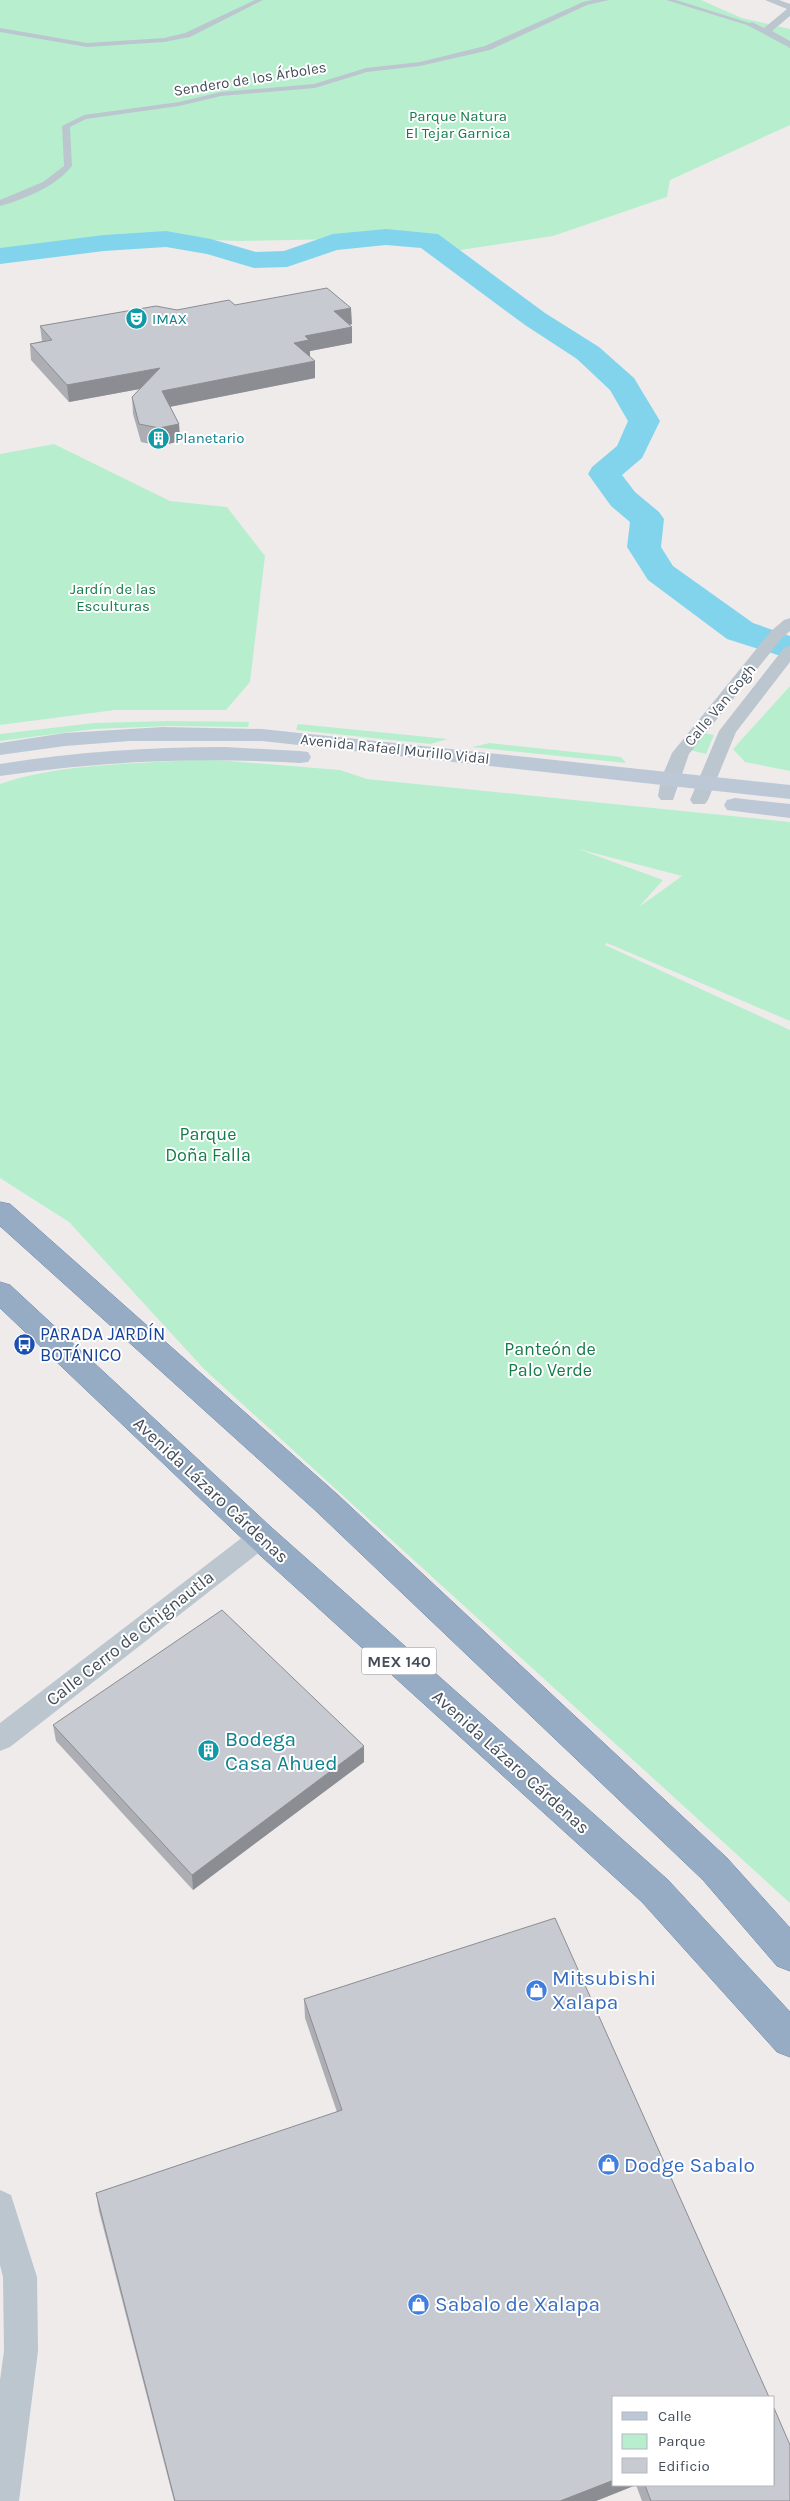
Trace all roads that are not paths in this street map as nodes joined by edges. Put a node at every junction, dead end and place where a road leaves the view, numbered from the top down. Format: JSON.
{"nodes":[{"id":1,"x":260,"y":0,"type":"edge"},
{"id":2,"x":606,"y":0,"type":"edge"},
{"id":3,"x":669,"y":0,"type":"edge"},
{"id":4,"x":770,"y":0,"type":"edge"},
{"id":5,"x":588,"y":1,"type":"edge"},
{"id":6,"x":790,"y":7,"type":"edge"},
{"id":7,"x":790,"y":11,"type":"edge"},
{"id":8,"x":752,"y":25,"type":"joint"},
{"id":9,"x":0,"y":30,"type":"edge"},
{"id":10,"x":765,"y":32,"type":"junction"},
{"id":11,"x":790,"y":45,"type":"edge"},
{"id":12,"x":0,"y":203,"type":"edge"},
{"id":13,"x":790,"y":622,"type":"edge"},
{"id":14,"x":788,"y":653,"type":"edge"},
{"id":15,"x":702,"y":725,"type":"junction"},
{"id":16,"x":728,"y":731,"type":"junction"},
{"id":17,"x":0,"y":749,"type":"edge"},
{"id":18,"x":0,"y":770,"type":"edge"},
{"id":19,"x":669,"y":787,"type":"junction"},
{"id":20,"x":703,"y":791,"type":"junction"},
{"id":21,"x":790,"y":792,"type":"edge"},
{"id":22,"x":790,"y":811,"type":"edge"},
{"id":23,"x":0,"y":1211,"type":"edge"},
{"id":24,"x":0,"y":1292,"type":"edge"},
{"id":25,"x":261,"y":1537,"type":"junction"},
{"id":26,"x":0,"y":1739,"type":"edge"},
{"id":27,"x":790,"y":1954,"type":"edge"},
{"id":28,"x":790,"y":2039,"type":"edge"},
{"id":29,"x":0,"y":2206,"type":"edge"},
{"id":30,"x":1,"y":2501,"type":"edge"}],
"edges":[{"from":1,"to":9,"type":"street"},
{"from":2,"to":5,"type":"street","name":"Sendero de los Árboles"},
{"from":3,"to":8,"type":"street"},
{"from":4,"to":6,"type":"street"},
{"from":5,"to":12,"type":"street","name":"Sendero de los Árboles"},
{"from":7,"to":10,"type":"street"},
{"from":8,"to":10,"type":"street"},
{"from":10,"to":11,"type":"street"},
{"from":13,"to":15,"type":"street","name":"Calle Van Gogh"},
{"from":14,"to":16,"type":"street","name":"Calle Van Gogh"},
{"from":15,"to":16,"type":"street"},
{"from":15,"to":19,"type":"street","name":"Calle Van Gogh"},
{"from":16,"to":20,"type":"street","name":"Calle Van Gogh"},
{"from":17,"to":19,"type":"main road","name":"Avenida Rafael Murillo Vidal"},
{"from":18,"to":19,"type":"main road","name":"Avenida Rafael Murillo Vidal"},
{"from":19,"to":20,"type":"main road","name":"Avenida Rafael Murillo Vidal"},
{"from":20,"to":21,"type":"main road","name":"Avenida Rafael Murillo Vidal"},
{"from":20,"to":22,"type":"main road","name":"Avenida Rafael Murillo Vidal"},
{"from":23,"to":27,"type":"highway"},
{"from":24,"to":25,"type":"highway","name":"Avenida Lázaro Cárdenas","number":"MEX 140"},
{"from":25,"to":26,"type":"street","name":"Calle Cerro de Chignautla"},
{"from":25,"to":28,"type":"highway","name":"Avenida Lázaro Cárdenas","number":"MEX 140"},
{"from":29,"to":30,"type":"street"}]}
